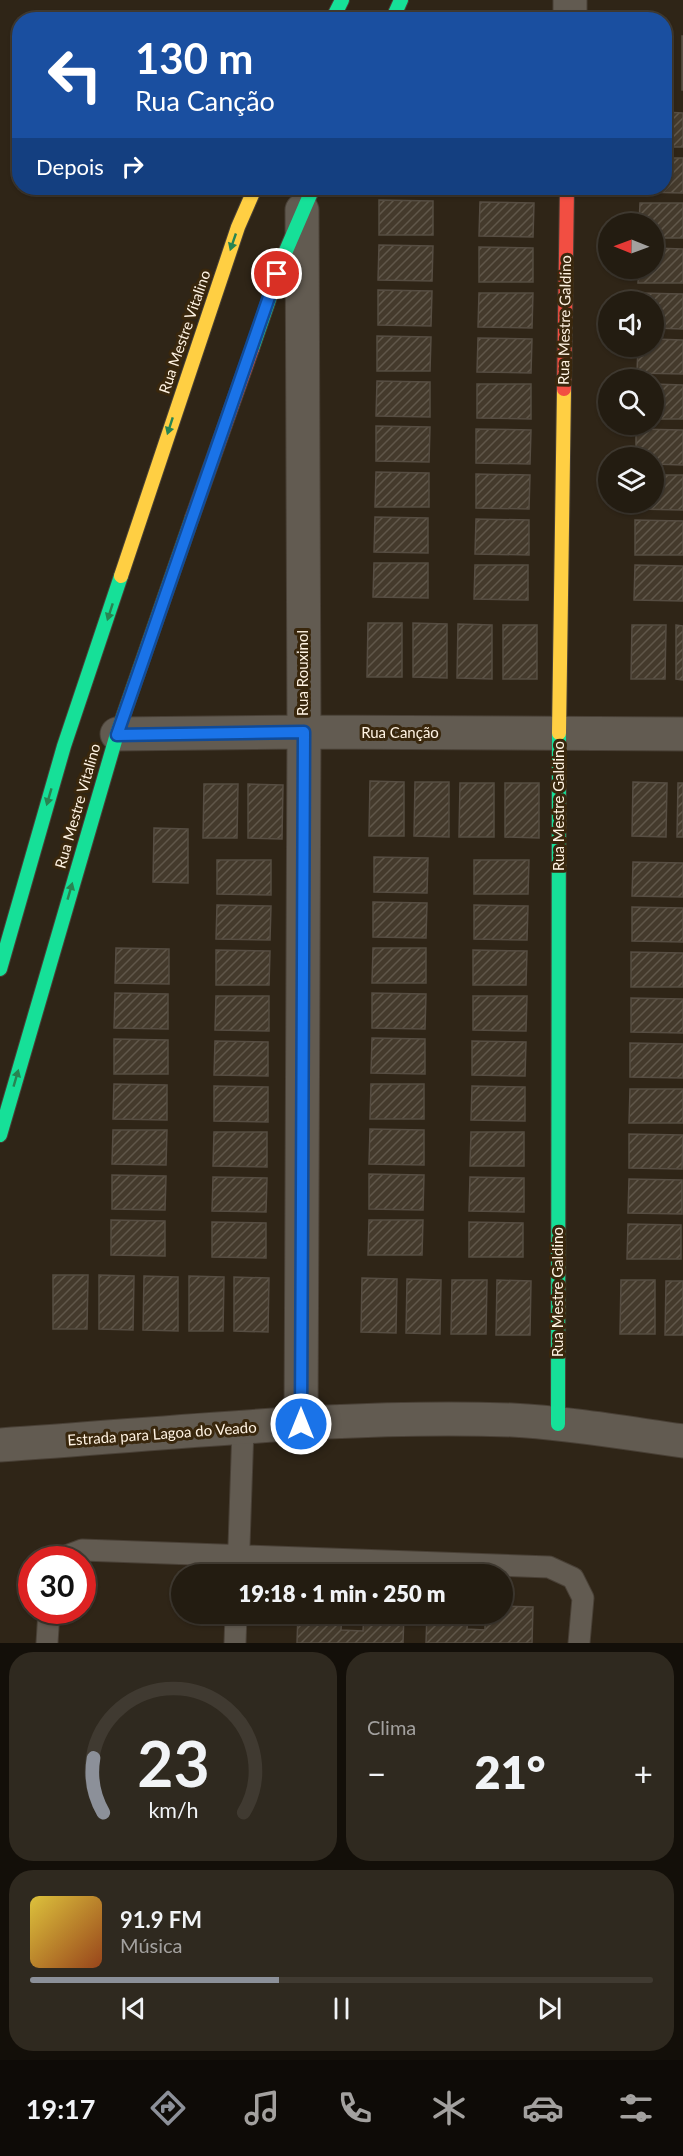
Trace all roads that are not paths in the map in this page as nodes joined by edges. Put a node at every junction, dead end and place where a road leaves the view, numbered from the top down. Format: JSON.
{"nodes":[{"id":1,"x":252,"y":195,"type":"edge"},
{"id":2,"x":567,"y":195,"type":"edge"},
{"id":3,"x":307,"y":199,"type":"edge"},
{"id":4,"x":304,"y":732,"type":"junction"},
{"id":5,"x":560,"y":734,"type":"junction"},
{"id":6,"x":683,"y":734,"type":"edge"},
{"id":7,"x":117,"y":735,"type":"junction"},
{"id":8,"x":2,"y":954,"type":"edge"},
{"id":9,"x":0,"y":1135,"type":"edge"},
{"id":10,"x":301,"y":1424,"type":"junction"},
{"id":11,"x":558,"y":1424,"type":"junction"},
{"id":12,"x":243,"y":1428,"type":"junction"},
{"id":13,"x":683,"y":1441,"type":"edge"},
{"id":14,"x":0,"y":1445,"type":"edge"},
{"id":15,"x":96,"y":1551,"type":"edge"},
{"id":16,"x":228,"y":1564,"type":"edge"},
{"id":17,"x":238,"y":1564,"type":"edge"},
{"id":18,"x":513,"y":1567,"type":"edge"},
{"id":19,"x":48,"y":1624,"type":"edge"},
{"id":20,"x":236,"y":1624,"type":"edge"},
{"id":21,"x":47,"y":1643,"type":"edge"},
{"id":22,"x":236,"y":1643,"type":"edge"},
{"id":23,"x":579,"y":1643,"type":"edge"}],
"edges":[{"from":1,"to":8,"type":"street","name":"Rua Mestre Vitalino","one_way":true},
{"from":2,"to":5,"type":"street","name":"Rua Mestre Galdino"},
{"from":3,"to":4,"type":"street","name":"Rua Rouxinol"},
{"from":3,"to":7,"type":"street","name":"Rua Mestre Vitalino"},
{"from":4,"to":5,"type":"street","name":"Rua Canção"},
{"from":4,"to":7,"type":"street","name":"Rua Canção"},
{"from":4,"to":10,"type":"street","name":"Rua Rouxinol"},
{"from":5,"to":6,"type":"street","name":"Rua Canção"},
{"from":5,"to":11,"type":"street","name":"Rua Mestre Galdino"},
{"from":9,"to":7,"type":"street","name":"Rua Mestre Vitalino","one_way":true},
{"from":10,"to":11,"type":"street","name":"Estrada para Lagoa do Veado"},
{"from":10,"to":12,"type":"street","name":"Estrada para Lagoa do Veado"},
{"from":11,"to":13,"type":"street","name":"Estrada para Lagoa do Veado"},
{"from":12,"to":14,"type":"street","name":"Estrada para Lagoa do Veado"},
{"from":12,"to":17,"type":"lane"},
{"from":15,"to":16,"type":"lane"},
{"from":18,"to":23,"type":"lane"},
{"from":19,"to":21,"type":"lane"},
{"from":20,"to":22,"type":"lane"}]}
